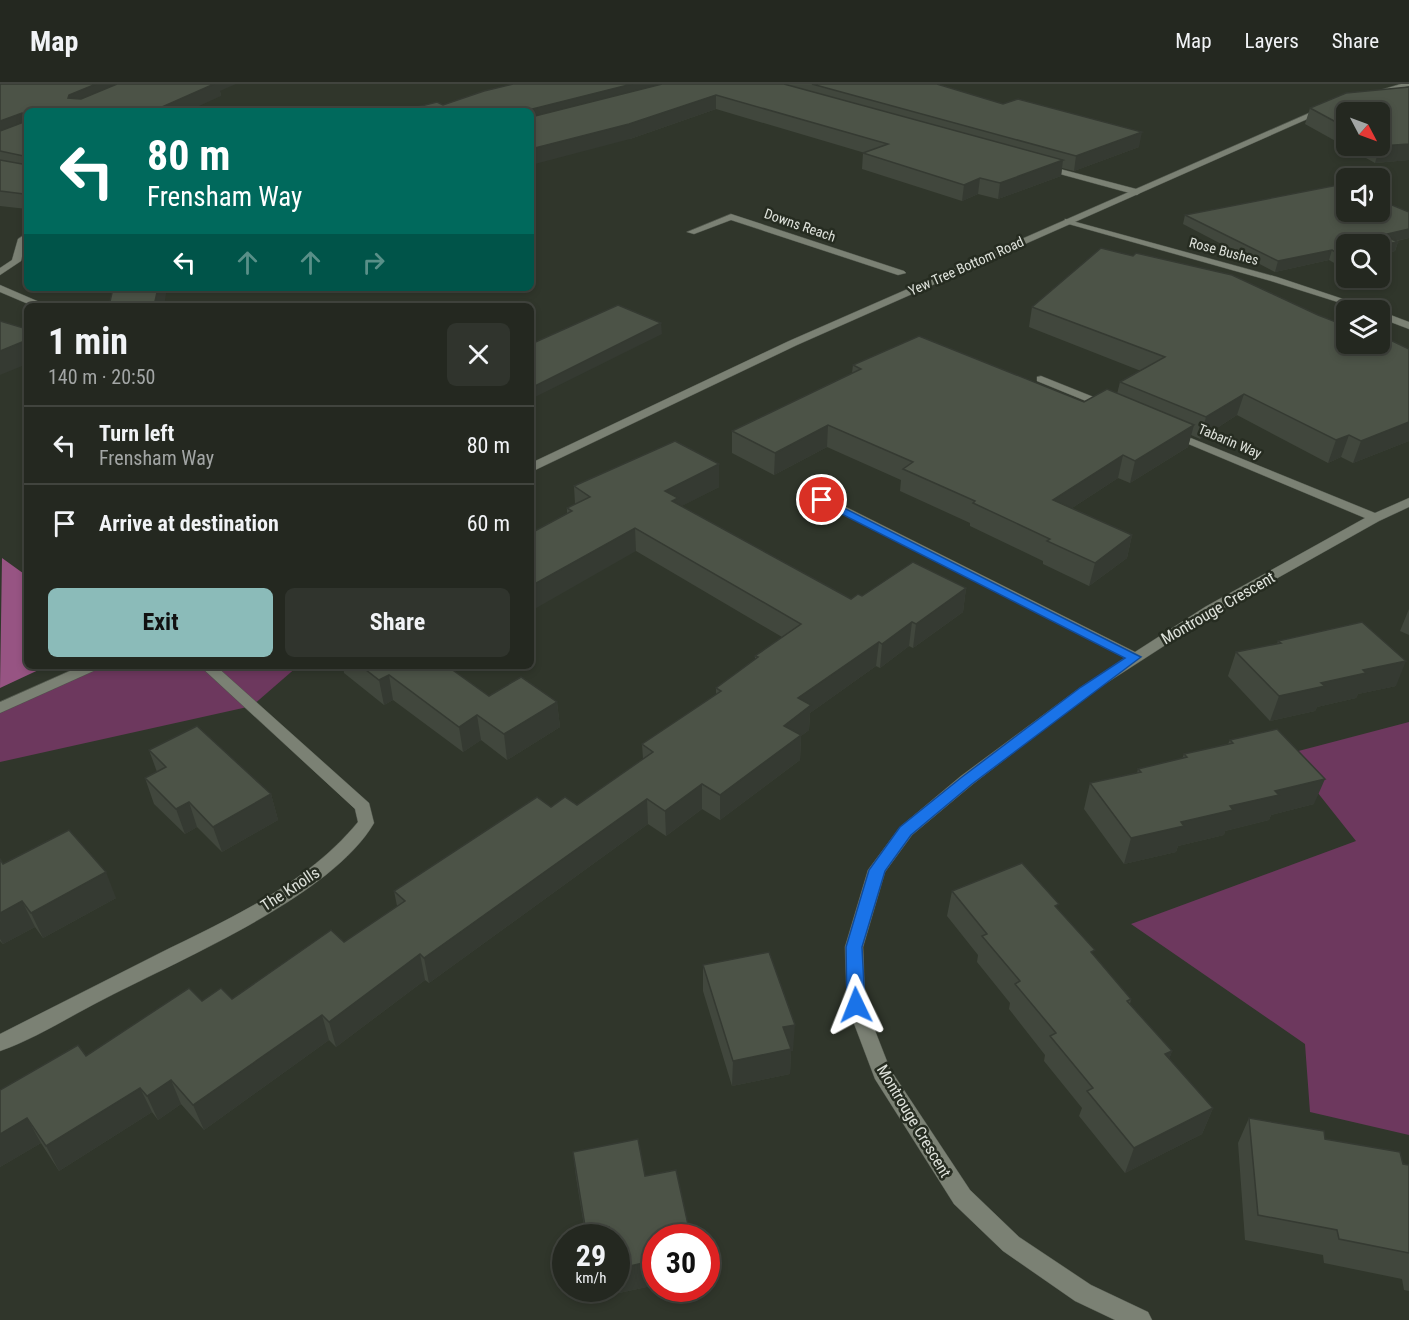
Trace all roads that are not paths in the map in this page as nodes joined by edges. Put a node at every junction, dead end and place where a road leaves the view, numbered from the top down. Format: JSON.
{"nodes":[{"id":1,"x":1409,"y":84,"type":"edge"},
{"id":2,"x":1369,"y":95,"type":"edge"},
{"id":3,"x":1336,"y":106,"type":"edge"},
{"id":4,"x":1034,"y":164,"type":"edge"},
{"id":5,"x":1137,"y":192,"type":"junction"},
{"id":6,"x":1068,"y":221,"type":"junction"},
{"id":7,"x":691,"y":232,"type":"dead end"},
{"id":8,"x":24,"y":238,"type":"edge"},
{"id":9,"x":0,"y":272,"type":"edge"},
{"id":10,"x":901,"y":273,"type":"dead end"},
{"id":11,"x":0,"y":288,"type":"edge"},
{"id":12,"x":1340,"y":300,"type":"edge"},
{"id":13,"x":34,"y":303,"type":"edge"},
{"id":14,"x":1390,"y":318,"type":"edge"},
{"id":15,"x":1409,"y":326,"type":"edge"},
{"id":16,"x":1041,"y":379,"type":"dead end"},
{"id":17,"x":1118,"y":411,"type":"edge"},
{"id":18,"x":1162,"y":429,"type":"edge"},
{"id":19,"x":534,"y":467,"type":"edge"},
{"id":20,"x":822,"y":500,"type":"dead end"},
{"id":21,"x":1409,"y":502,"type":"edge"},
{"id":22,"x":1375,"y":518,"type":"junction"},
{"id":23,"x":1134,"y":657,"type":"junction"},
{"id":24,"x":86,"y":669,"type":"edge"},
{"id":25,"x":210,"y":669,"type":"edge"},
{"id":26,"x":0,"y":708,"type":"edge"},
{"id":27,"x":0,"y":1043,"type":"edge"},
{"id":28,"x":1140,"y":1320,"type":"edge"}],
"edges":[{"from":1,"to":2,"type":"street"},
{"from":3,"to":5,"type":"street","name":"Yew Tree Bottom Road"},
{"from":4,"to":5,"type":"street"},
{"from":5,"to":6,"type":"street","name":"Yew Tree Bottom Road"},
{"from":6,"to":12,"type":"street","name":"Rose Bushes"},
{"from":6,"to":19,"type":"street","name":"Yew Tree Bottom Road"},
{"from":7,"to":10,"type":"street","name":"Downs Reach"},
{"from":8,"to":9,"type":"street"},
{"from":11,"to":13,"type":"street"},
{"from":14,"to":15,"type":"street"},
{"from":16,"to":17,"type":"street"},
{"from":18,"to":22,"type":"street","name":"Tabarin Way"},
{"from":20,"to":23,"type":"street"},
{"from":21,"to":22,"type":"street","name":"Montrouge Crescent"},
{"from":22,"to":23,"type":"street","name":"Montrouge Crescent"},
{"from":23,"to":28,"type":"street","name":"Montrouge Crescent"},
{"from":24,"to":26,"type":"street"},
{"from":25,"to":27,"type":"street","name":"The Knolls"}]}
